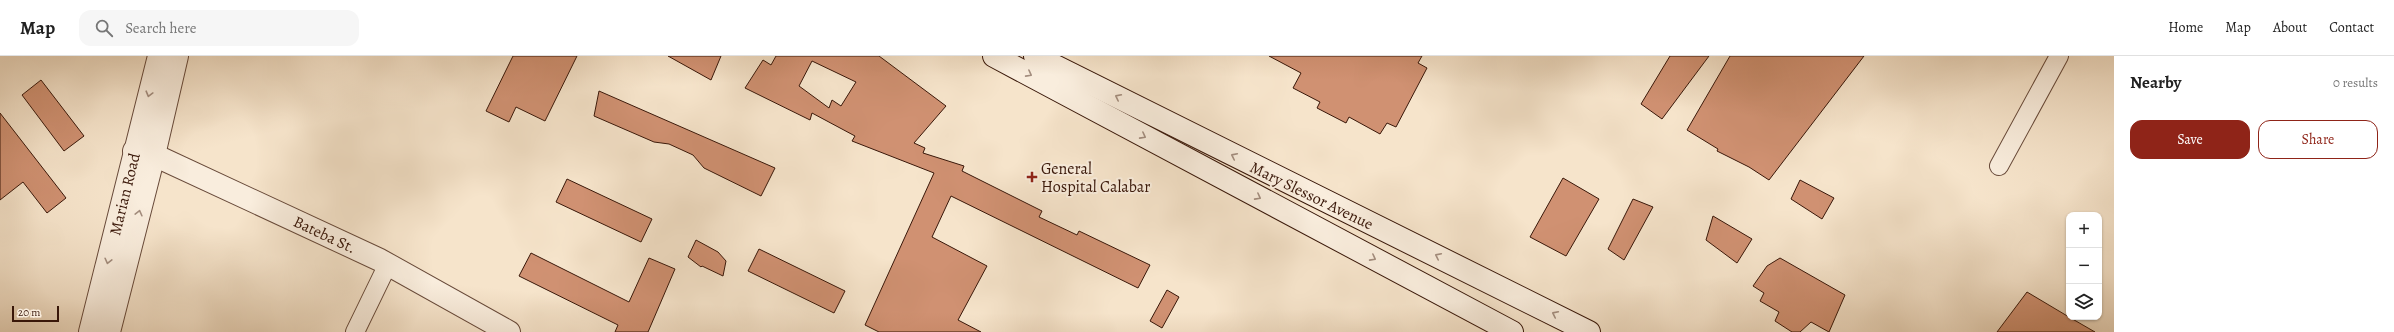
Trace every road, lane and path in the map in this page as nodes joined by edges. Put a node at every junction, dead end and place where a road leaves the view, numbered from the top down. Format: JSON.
{"nodes":[{"id":1,"x":159,"y":56,"type":"edge"},
{"id":2,"x":176,"y":56,"type":"edge"},
{"id":3,"x":994,"y":56,"type":"edge"},
{"id":4,"x":1036,"y":56,"type":"edge"},
{"id":5,"x":2060,"y":56,"type":"edge"},
{"id":6,"x":144,"y":153,"type":"junction"},
{"id":7,"x":1999,"y":166,"type":"dead end"},
{"id":8,"x":388,"y":264,"type":"junction"},
{"id":9,"x":90,"y":332,"type":"edge"},
{"id":10,"x":109,"y":332,"type":"edge"},
{"id":11,"x":355,"y":332,"type":"edge"},
{"id":12,"x":509,"y":332,"type":"edge"},
{"id":13,"x":1512,"y":332,"type":"edge"},
{"id":14,"x":1589,"y":332,"type":"edge"}],
"edges":[{"from":1,"to":6,"type":"main road","name":"Marian Road","one_way":true},
{"from":2,"to":6,"type":"main road"},
{"from":3,"to":13,"type":"main road","name":"Mary Slessor Avenue","one_way":true},
{"from":14,"to":4,"type":"main road","name":"Mary Slessor Avenue","one_way":true},
{"from":5,"to":7,"type":"street"},
{"from":6,"to":8,"type":"main road","name":"Bateba St."},
{"from":6,"to":9,"type":"main road","name":"Marian Road","one_way":true},
{"from":10,"to":6,"type":"main road","one_way":true},
{"from":8,"to":11,"type":"street"},
{"from":8,"to":12,"type":"main road","name":"Bateba St."}]}
